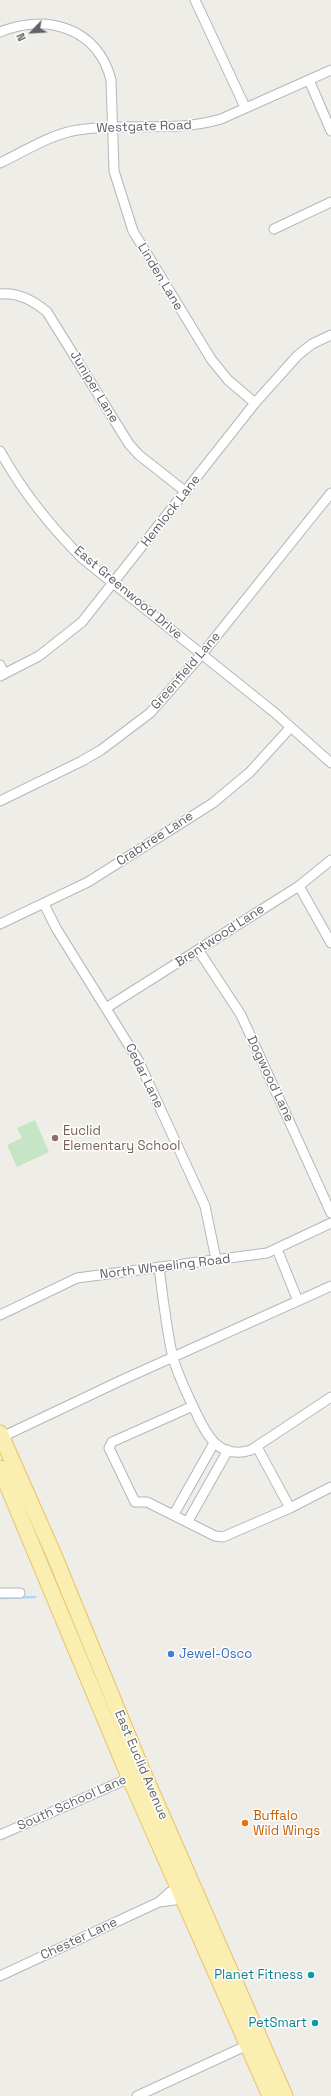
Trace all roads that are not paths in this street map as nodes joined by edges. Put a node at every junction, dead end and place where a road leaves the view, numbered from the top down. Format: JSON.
{"nodes":[{"id":1,"x":195,"y":0,"type":"edge"},
{"id":2,"x":0,"y":32,"type":"edge"},
{"id":3,"x":331,"y":70,"type":"edge"},
{"id":4,"x":309,"y":80,"type":"junction"},
{"id":5,"x":245,"y":107,"type":"junction"},
{"id":6,"x":112,"y":128,"type":"junction"},
{"id":7,"x":331,"y":131,"type":"edge"},
{"id":8,"x":0,"y":163,"type":"edge"},
{"id":9,"x":331,"y":202,"type":"edge"},
{"id":10,"x":274,"y":229,"type":"dead end"},
{"id":11,"x":0,"y":294,"type":"edge"},
{"id":12,"x":331,"y":335,"type":"edge"},
{"id":13,"x":254,"y":403,"type":"junction"},
{"id":14,"x":0,"y":451,"type":"edge"},
{"id":15,"x":186,"y":492,"type":"junction"},
{"id":16,"x":331,"y":494,"type":"edge"},
{"id":17,"x":114,"y":584,"type":"junction"},
{"id":18,"x":202,"y":654,"type":"junction"},
{"id":19,"x":0,"y":665,"type":"edge"},
{"id":20,"x":2,"y":675,"type":"edge"},
{"id":21,"x":290,"y":728,"type":"junction"},
{"id":22,"x":331,"y":763,"type":"edge"},
{"id":23,"x":0,"y":801,"type":"edge"},
{"id":24,"x":331,"y":860,"type":"edge"},
{"id":25,"x":299,"y":886,"type":"junction"},
{"id":26,"x":44,"y":904,"type":"junction"},
{"id":27,"x":0,"y":924,"type":"edge"},
{"id":28,"x":331,"y":944,"type":"edge"},
{"id":29,"x":199,"y":951,"type":"junction"},
{"id":30,"x":106,"y":1008,"type":"junction"},
{"id":31,"x":331,"y":1214,"type":"edge"},
{"id":32,"x":331,"y":1223,"type":"edge"},
{"id":33,"x":277,"y":1249,"type":"junction"},
{"id":34,"x":216,"y":1259,"type":"junction"},
{"id":35,"x":158,"y":1267,"type":"junction"},
{"id":36,"x":331,"y":1286,"type":"edge"},
{"id":37,"x":298,"y":1301,"type":"junction"},
{"id":38,"x":0,"y":1315,"type":"edge"},
{"id":39,"x":173,"y":1358,"type":"junction"},
{"id":40,"x":330,"y":1400,"type":"edge"},
{"id":41,"x":193,"y":1406,"type":"junction"},
{"id":42,"x":1,"y":1435,"type":"edge"},
{"id":43,"x":214,"y":1443,"type":"junction"},
{"id":44,"x":257,"y":1447,"type":"junction"},
{"id":45,"x":228,"y":1450,"type":"junction"},
{"id":46,"x":0,"y":1468,"type":"edge"},
{"id":47,"x":331,"y":1488,"type":"edge"},
{"id":48,"x":290,"y":1508,"type":"junction"},
{"id":49,"x":174,"y":1514,"type":"junction"},
{"id":50,"x":188,"y":1521,"type":"junction"},
{"id":51,"x":0,"y":1593,"type":"edge"},
{"id":52,"x":20,"y":1594,"type":"dead end"},
{"id":53,"x":144,"y":1772,"type":"junction"},
{"id":54,"x":129,"y":1778,"type":"junction"},
{"id":55,"x":0,"y":1835,"type":"edge"},
{"id":56,"x":185,"y":1891,"type":"junction"},
{"id":57,"x":0,"y":1976,"type":"edge"},
{"id":58,"x":254,"y":2042,"type":"junction"},
{"id":59,"x":137,"y":2096,"type":"edge"},
{"id":60,"x":270,"y":2096,"type":"edge"},
{"id":61,"x":285,"y":2096,"type":"edge"}],
"edges":[{"from":1,"to":5,"type":"street"},
{"from":2,"to":6,"type":"street","name":"Linden Lane"},
{"from":3,"to":4,"type":"street","name":"Westgate Road"},
{"from":4,"to":5,"type":"street","name":"Westgate Road"},
{"from":4,"to":7,"type":"street"},
{"from":5,"to":6,"type":"street","name":"Westgate Road"},
{"from":6,"to":8,"type":"street","name":"Westgate Road"},
{"from":6,"to":13,"type":"street","name":"Linden Lane"},
{"from":9,"to":10,"type":"street"},
{"from":11,"to":15,"type":"street","name":"Juniper Lane"},
{"from":12,"to":13,"type":"street","name":"Hemlock Lane"},
{"from":13,"to":15,"type":"street","name":"Hemlock Lane"},
{"from":14,"to":17,"type":"street","name":"East Greenwood Drive"},
{"from":15,"to":17,"type":"street","name":"Hemlock Lane"},
{"from":16,"to":18,"type":"street","name":"Greenfield Lane"},
{"from":17,"to":18,"type":"street","name":"East Greenwood Drive"},
{"from":17,"to":20,"type":"street","name":"Hemlock Lane"},
{"from":18,"to":21,"type":"street","name":"East Greenwood Drive"},
{"from":18,"to":23,"type":"street","name":"Greenfield Lane"},
{"from":19,"to":20,"type":"street"},
{"from":21,"to":22,"type":"street","name":"East Greenwood Drive"},
{"from":21,"to":26,"type":"street","name":"Crabtree Lane"},
{"from":24,"to":25,"type":"street","name":"Brentwood Lane"},
{"from":25,"to":28,"type":"street"},
{"from":25,"to":29,"type":"street","name":"Brentwood Lane"},
{"from":26,"to":27,"type":"street","name":"Crabtree Lane"},
{"from":26,"to":30,"type":"street","name":"Cedar Lane"},
{"from":29,"to":30,"type":"street","name":"Brentwood Lane"},
{"from":29,"to":31,"type":"street","name":"Dogwood Lane"},
{"from":30,"to":34,"type":"street","name":"Cedar Lane"},
{"from":32,"to":33,"type":"street","name":"North Wheeling Road"},
{"from":33,"to":34,"type":"street","name":"North Wheeling Road"},
{"from":33,"to":37,"type":"street"},
{"from":34,"to":35,"type":"street","name":"North Wheeling Road"},
{"from":35,"to":38,"type":"street","name":"North Wheeling Road"},
{"from":35,"to":39,"type":"street"},
{"from":36,"to":37,"type":"street"},
{"from":37,"to":39,"type":"street"},
{"from":39,"to":41,"type":"street"},
{"from":39,"to":42,"type":"street"},
{"from":40,"to":44,"type":"street"},
{"from":41,"to":43,"type":"street"},
{"from":41,"to":49,"type":"street"},
{"from":42,"to":53,"type":"main road","name":"East Euclid Avenue"},
{"from":43,"to":45,"type":"street"},
{"from":43,"to":49,"type":"street"},
{"from":44,"to":45,"type":"street"},
{"from":44,"to":48,"type":"street"},
{"from":45,"to":50,"type":"street"},
{"from":46,"to":54,"type":"main road","name":"East Euclid Avenue"},
{"from":47,"to":48,"type":"street"},
{"from":48,"to":50,"type":"street"},
{"from":49,"to":50,"type":"street"},
{"from":51,"to":52,"type":"street"},
{"from":53,"to":54,"type":"street","name":"South School Lane"},
{"from":53,"to":56,"type":"main road","name":"East Euclid Avenue"},
{"from":54,"to":55,"type":"street","name":"South School Lane"},
{"from":54,"to":56,"type":"main road","name":"East Euclid Avenue"},
{"from":56,"to":57,"type":"street","name":"Chester Lane"},
{"from":56,"to":58,"type":"main road","name":"East Euclid Avenue"},
{"from":58,"to":59,"type":"street"},
{"from":58,"to":60,"type":"main road","name":"East Euclid Avenue"},
{"from":58,"to":61,"type":"main road","name":"East Euclid Avenue"}]}
